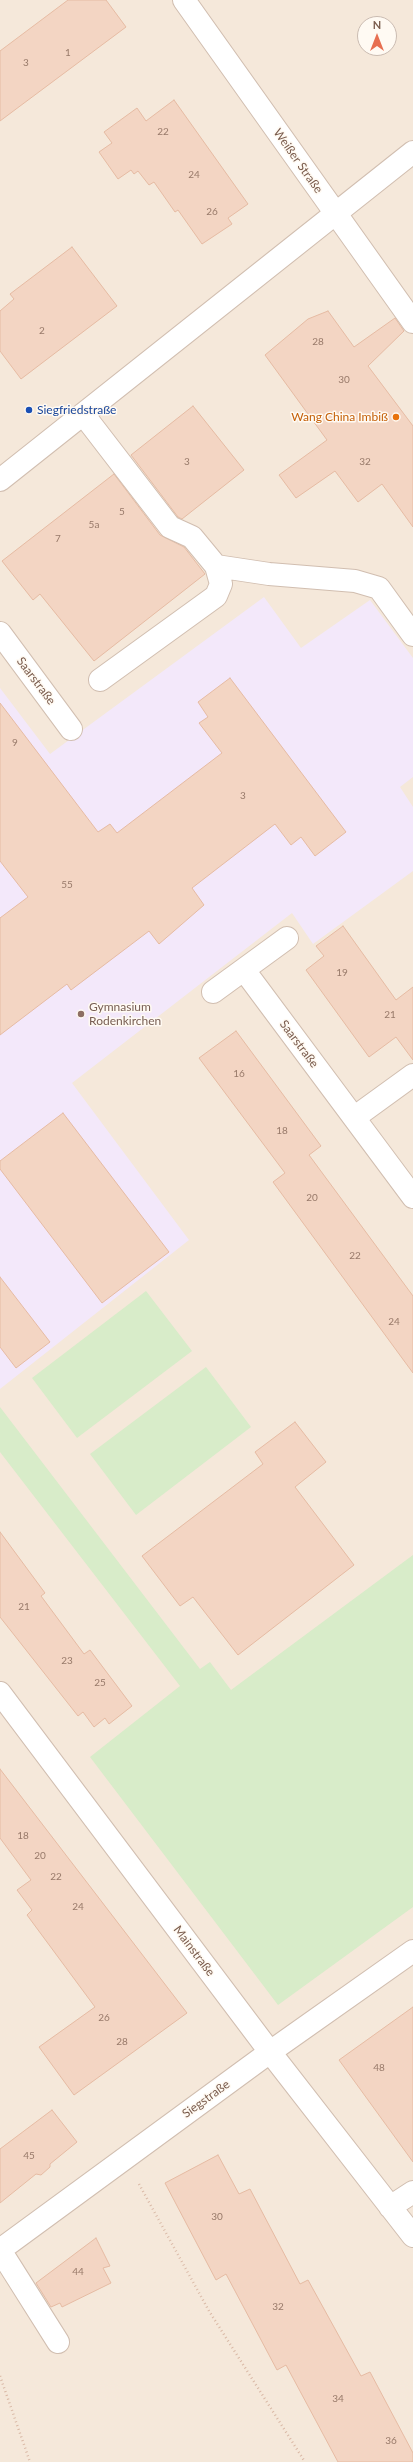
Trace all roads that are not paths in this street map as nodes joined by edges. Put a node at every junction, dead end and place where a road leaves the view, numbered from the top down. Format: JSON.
{"nodes":[{"id":1,"x":184,"y":0,"type":"edge"},
{"id":2,"x":413,"y":152,"type":"edge"},
{"id":3,"x":336,"y":215,"type":"junction"},
{"id":4,"x":413,"y":322,"type":"edge"},
{"id":5,"x":83,"y":414,"type":"junction"},
{"id":6,"x":0,"y":480,"type":"edge"},
{"id":7,"x":216,"y":566,"type":"junction"},
{"id":8,"x":0,"y":633,"type":"edge"},
{"id":9,"x":413,"y":635,"type":"edge"},
{"id":10,"x":100,"y":680,"type":"dead end"},
{"id":11,"x":72,"y":729,"type":"dead end"},
{"id":12,"x":287,"y":938,"type":"dead end"},
{"id":13,"x":244,"y":970,"type":"junction"},
{"id":14,"x":213,"y":992,"type":"dead end"},
{"id":15,"x":413,"y":1075,"type":"edge"},
{"id":16,"x":355,"y":1117,"type":"junction"},
{"id":17,"x":413,"y":1197,"type":"edge"},
{"id":18,"x":0,"y":1693,"type":"edge"},
{"id":19,"x":413,"y":1951,"type":"edge"},
{"id":20,"x":270,"y":2052,"type":"junction"},
{"id":21,"x":413,"y":2192,"type":"edge"},
{"id":22,"x":390,"y":2207,"type":"junction"},
{"id":23,"x":413,"y":2236,"type":"edge"},
{"id":24,"x":0,"y":2250,"type":"edge"},
{"id":25,"x":58,"y":2342,"type":"dead end"}],
"edges":[{"from":1,"to":3,"type":"street","name":"Weißer Straße"},
{"from":2,"to":3,"type":"street"},
{"from":3,"to":4,"type":"street","name":"Weißer Straße"},
{"from":3,"to":5,"type":"street"},
{"from":5,"to":6,"type":"street"},
{"from":5,"to":7,"type":"street"},
{"from":7,"to":9,"type":"street"},
{"from":7,"to":10,"type":"street"},
{"from":8,"to":11,"type":"street","name":"Saarstraße"},
{"from":12,"to":13,"type":"street"},
{"from":13,"to":14,"type":"street"},
{"from":13,"to":16,"type":"street","name":"Saarstraße"},
{"from":15,"to":16,"type":"street"},
{"from":16,"to":17,"type":"street","name":"Saarstraße"},
{"from":18,"to":20,"type":"street","name":"Mainstraße"},
{"from":19,"to":20,"type":"street","name":"Siegstraße"},
{"from":20,"to":22,"type":"street","name":"Mainstraße"},
{"from":20,"to":24,"type":"street","name":"Siegstraße"},
{"from":21,"to":22,"type":"street"},
{"from":22,"to":23,"type":"street","name":"Mainstraße"},
{"from":24,"to":25,"type":"street"}]}
